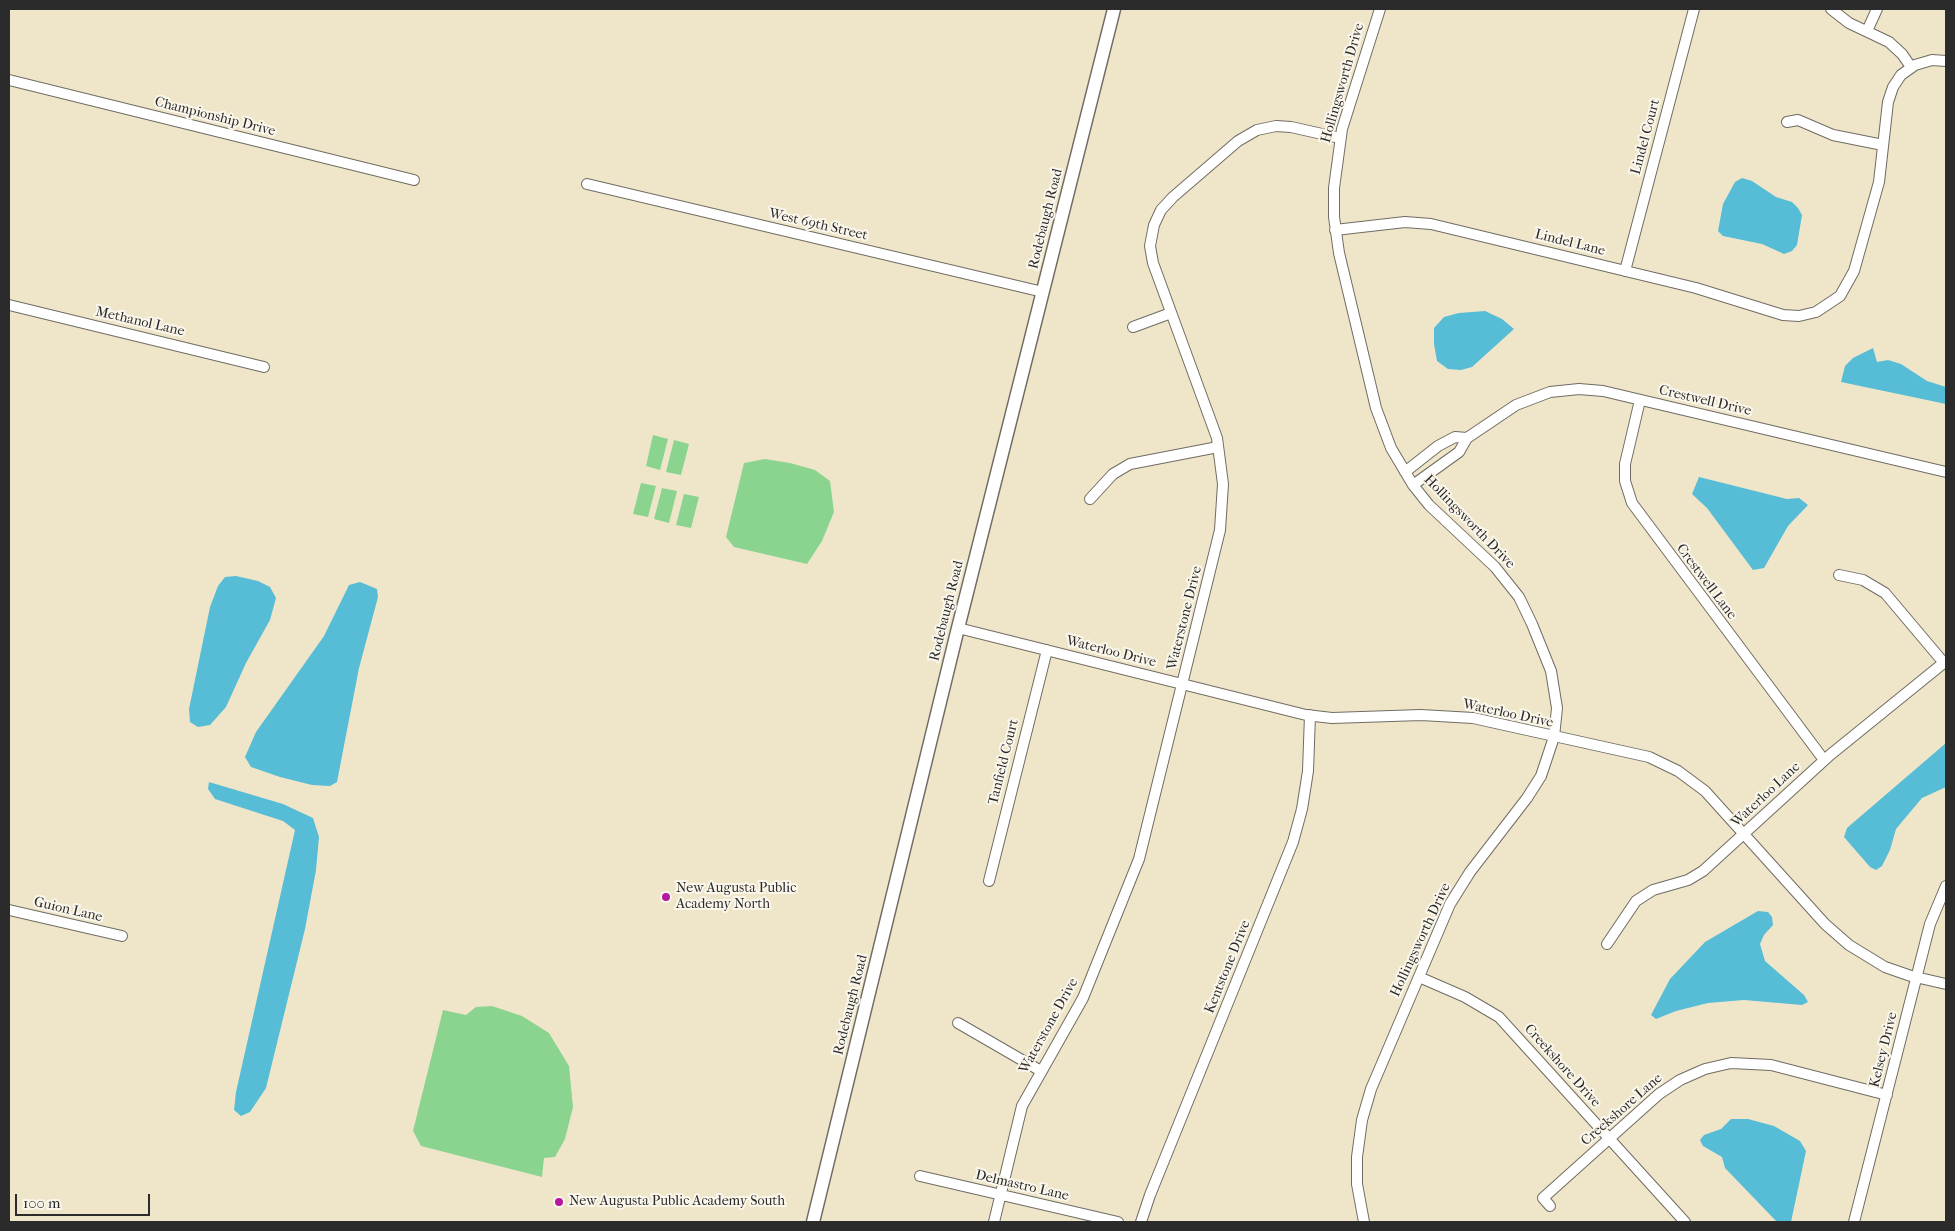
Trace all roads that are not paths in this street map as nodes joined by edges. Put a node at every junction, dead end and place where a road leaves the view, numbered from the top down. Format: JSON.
{"nodes":[{"id":1,"x":1114,"y":9,"type":"edge"},
{"id":2,"x":1380,"y":9,"type":"edge"},
{"id":3,"x":1694,"y":9,"type":"edge"},
{"id":4,"x":1831,"y":9,"type":"edge"},
{"id":5,"x":1877,"y":9,"type":"edge"},
{"id":6,"x":1867,"y":31,"type":"junction"},
{"id":7,"x":1946,"y":61,"type":"edge"},
{"id":8,"x":1911,"y":67,"type":"junction"},
{"id":9,"x":9,"y":80,"type":"edge"},
{"id":10,"x":1787,"y":122,"type":"dead end"},
{"id":11,"x":1340,"y":138,"type":"junction"},
{"id":12,"x":1883,"y":145,"type":"junction"},
{"id":13,"x":414,"y":180,"type":"dead end"},
{"id":14,"x":587,"y":184,"type":"dead end"},
{"id":15,"x":1335,"y":230,"type":"junction"},
{"id":16,"x":1625,"y":271,"type":"junction"},
{"id":17,"x":1043,"y":292,"type":"junction"},
{"id":18,"x":9,"y":305,"type":"edge"},
{"id":19,"x":1171,"y":313,"type":"junction"},
{"id":20,"x":1133,"y":327,"type":"dead end"},
{"id":21,"x":264,"y":366,"type":"dead end"},
{"id":22,"x":1640,"y":400,"type":"junction"},
{"id":23,"x":1467,"y":438,"type":"junction"},
{"id":24,"x":1218,"y":447,"type":"junction"},
{"id":25,"x":1404,"y":472,"type":"junction"},
{"id":26,"x":1946,"y":472,"type":"edge"},
{"id":27,"x":1413,"y":485,"type":"junction"},
{"id":28,"x":1090,"y":499,"type":"dead end"},
{"id":29,"x":1839,"y":575,"type":"dead end"},
{"id":30,"x":958,"y":628,"type":"junction"},
{"id":31,"x":1047,"y":650,"type":"junction"},
{"id":32,"x":1945,"y":662,"type":"edge"},
{"id":33,"x":1183,"y":684,"type":"junction"},
{"id":34,"x":1310,"y":715,"type":"junction"},
{"id":35,"x":1554,"y":737,"type":"junction"},
{"id":36,"x":1824,"y":760,"type":"junction"},
{"id":37,"x":1744,"y":834,"type":"junction"},
{"id":38,"x":989,"y":881,"type":"dead end"},
{"id":39,"x":1946,"y":886,"type":"edge"},
{"id":40,"x":9,"y":910,"type":"edge"},
{"id":41,"x":122,"y":936,"type":"dead end"},
{"id":42,"x":1607,"y":944,"type":"dead end"},
{"id":43,"x":1418,"y":977,"type":"junction"},
{"id":44,"x":1916,"y":977,"type":"junction"},
{"id":45,"x":1946,"y":984,"type":"edge"},
{"id":46,"x":958,"y":1023,"type":"dead end"},
{"id":47,"x":1041,"y":1071,"type":"junction"},
{"id":48,"x":1887,"y":1095,"type":"junction"},
{"id":49,"x":1610,"y":1138,"type":"junction"},
{"id":50,"x":920,"y":1176,"type":"dead end"},
{"id":51,"x":1001,"y":1195,"type":"junction"},
{"id":52,"x":1550,"y":1206,"type":"dead end"},
{"id":53,"x":813,"y":1222,"type":"edge"},
{"id":54,"x":994,"y":1222,"type":"edge"},
{"id":55,"x":1118,"y":1222,"type":"edge"},
{"id":56,"x":1141,"y":1222,"type":"edge"},
{"id":57,"x":1364,"y":1222,"type":"edge"},
{"id":58,"x":1685,"y":1222,"type":"edge"},
{"id":59,"x":1854,"y":1222,"type":"edge"}],
"edges":[{"from":1,"to":17,"type":"street","name":"Rodebaugh Road"},
{"from":2,"to":11,"type":"street","name":"Hollingsworth Drive"},
{"from":3,"to":16,"type":"street","name":"Lindel Court"},
{"from":4,"to":6,"type":"street"},
{"from":5,"to":6,"type":"street"},
{"from":6,"to":8,"type":"street"},
{"from":7,"to":8,"type":"street"},
{"from":8,"to":12,"type":"street"},
{"from":9,"to":13,"type":"street","name":"Championship Drive"},
{"from":10,"to":12,"type":"street"},
{"from":11,"to":15,"type":"street","name":"Hollingsworth Drive"},
{"from":11,"to":19,"type":"street","name":"Waterstone Drive"},
{"from":12,"to":16,"type":"street","name":"Lindel Lane"},
{"from":14,"to":17,"type":"street","name":"West 69th Street"},
{"from":15,"to":16,"type":"street","name":"Lindel Lane"},
{"from":15,"to":25,"type":"street","name":"Hollingsworth Drive"},
{"from":17,"to":30,"type":"street","name":"Rodebaugh Road"},
{"from":18,"to":21,"type":"street","name":"Methanol Lane"},
{"from":19,"to":20,"type":"street"},
{"from":19,"to":24,"type":"street","name":"Waterstone Drive"},
{"from":22,"to":23,"type":"street","name":"Crestwell Drive"},
{"from":22,"to":26,"type":"street","name":"Crestwell Drive"},
{"from":22,"to":36,"type":"street","name":"Crestwell Lane"},
{"from":23,"to":25,"type":"street","name":"Crestwell Drive"},
{"from":23,"to":27,"type":"street","name":"Crestwell Drive"},
{"from":24,"to":28,"type":"street"},
{"from":24,"to":33,"type":"street","name":"Waterstone Drive"},
{"from":25,"to":27,"type":"street","name":"Hollingsworth Drive"},
{"from":27,"to":35,"type":"street","name":"Hollingsworth Drive"},
{"from":29,"to":32,"type":"street"},
{"from":30,"to":31,"type":"street","name":"Waterloo Drive"},
{"from":30,"to":53,"type":"street","name":"Rodebaugh Road"},
{"from":31,"to":33,"type":"street","name":"Waterloo Drive"},
{"from":31,"to":38,"type":"street","name":"Tanfield Court"},
{"from":32,"to":36,"type":"street","name":"Waterloo Lane"},
{"from":33,"to":34,"type":"street","name":"Waterloo Drive"},
{"from":33,"to":47,"type":"street","name":"Waterstone Drive"},
{"from":34,"to":35,"type":"street","name":"Waterloo Drive"},
{"from":34,"to":56,"type":"street","name":"Kentstone Drive"},
{"from":35,"to":37,"type":"street","name":"Waterloo Drive"},
{"from":35,"to":43,"type":"street","name":"Hollingsworth Drive"},
{"from":36,"to":37,"type":"street","name":"Waterloo Lane"},
{"from":37,"to":42,"type":"street","name":"Waterloo Lane"},
{"from":37,"to":44,"type":"street","name":"Waterloo Drive"},
{"from":39,"to":44,"type":"street","name":"Kelsey Drive"},
{"from":40,"to":41,"type":"street","name":"Guion Lane"},
{"from":43,"to":49,"type":"street","name":"Creekshore Drive"},
{"from":43,"to":57,"type":"street","name":"Hollingsworth Drive"},
{"from":44,"to":45,"type":"street","name":"Waterloo Drive"},
{"from":44,"to":48,"type":"street","name":"Kelsey Drive"},
{"from":46,"to":47,"type":"street"},
{"from":47,"to":51,"type":"street","name":"Waterstone Drive"},
{"from":48,"to":49,"type":"street","name":"Creekshore Lane"},
{"from":48,"to":59,"type":"street","name":"Kelsey Drive"},
{"from":49,"to":52,"type":"street","name":"Creekshore Lane"},
{"from":49,"to":58,"type":"street","name":"Creekshore Drive"},
{"from":50,"to":51,"type":"street","name":"Delmastro Lane"},
{"from":51,"to":54,"type":"street","name":"Waterstone Drive"},
{"from":51,"to":55,"type":"street","name":"Delmastro Lane"}]}
